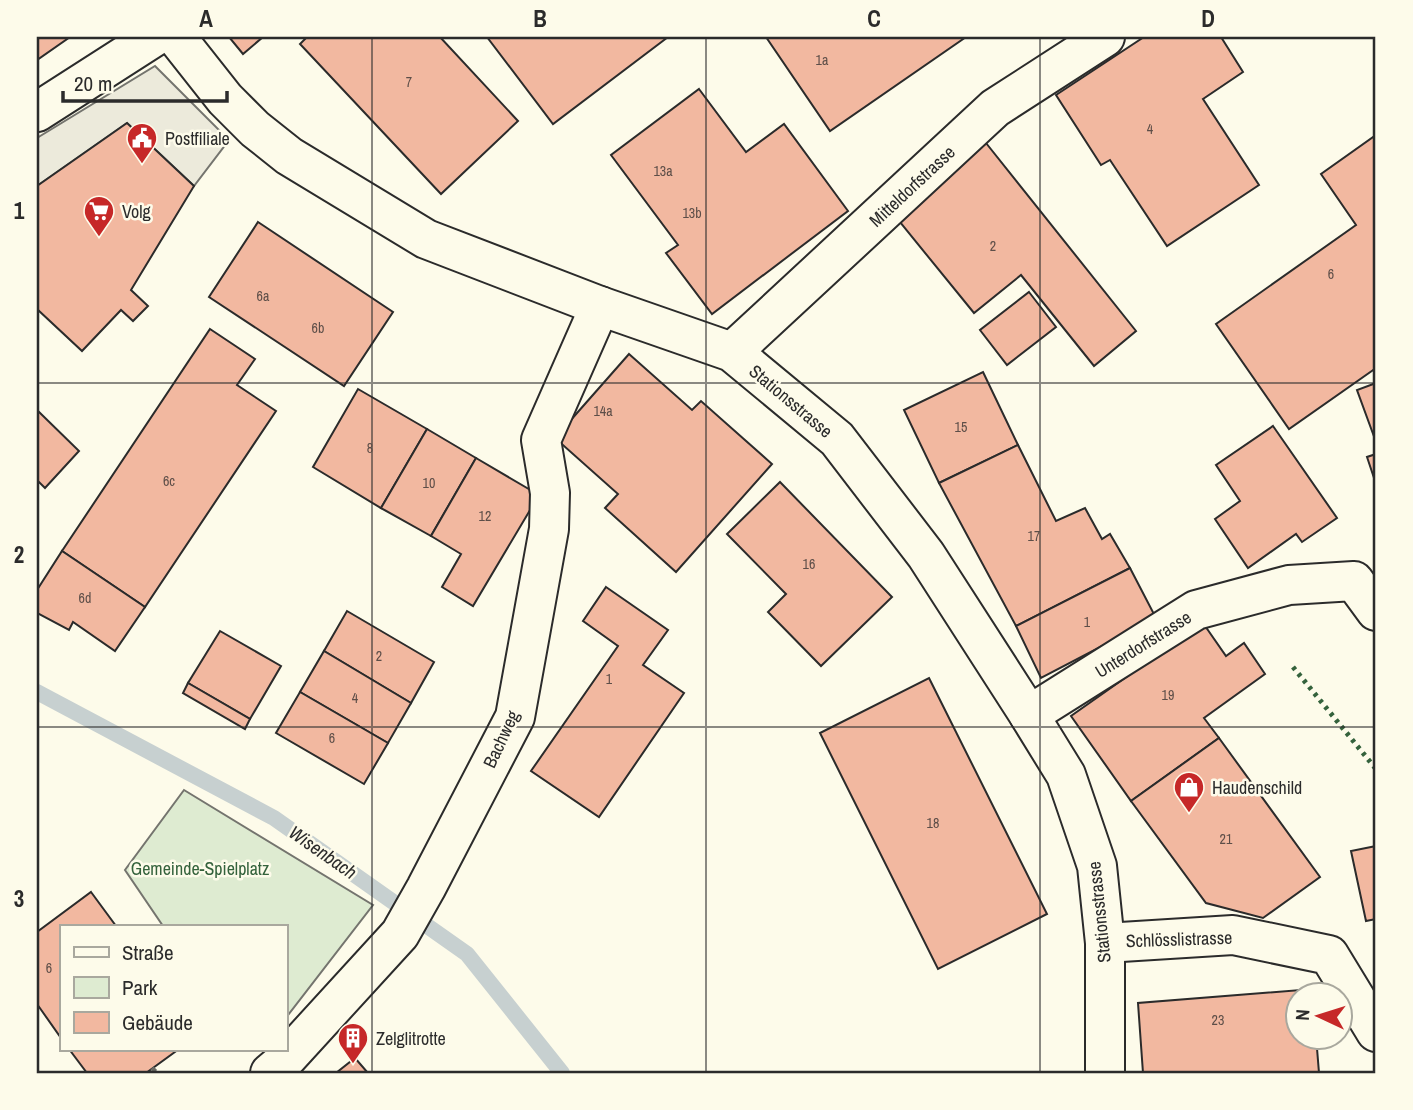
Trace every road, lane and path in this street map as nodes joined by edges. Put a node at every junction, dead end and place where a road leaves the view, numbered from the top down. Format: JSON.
{"nodes":[{"id":1,"x":154,"y":37,"type":"edge"},
{"id":2,"x":176,"y":37,"type":"edge"},
{"id":3,"x":1105,"y":37,"type":"edge"},
{"id":4,"x":37,"y":111,"type":"edge"},
{"id":5,"x":600,"y":306,"type":"junction"},
{"id":6,"x":732,"y":352,"type":"junction"},
{"id":7,"x":1376,"y":611,"type":"edge"},
{"id":8,"x":1029,"y":715,"type":"junction"},
{"id":9,"x":1105,"y":943,"type":"junction"},
{"id":10,"x":1376,"y":1032,"type":"edge"},
{"id":11,"x":152,"y":1068,"type":"dead end"},
{"id":12,"x":158,"y":1073,"type":"edge"},
{"id":13,"x":270,"y":1073,"type":"edge"},
{"id":14,"x":1105,"y":1073,"type":"edge"}],
"edges":[{"from":1,"to":4,"type":"street"},
{"from":2,"to":5,"type":"street","name":"Stationsstrasse"},
{"from":3,"to":6,"type":"street","name":"Mitteldorfstrasse"},
{"from":5,"to":6,"type":"street","name":"Stationsstrasse"},
{"from":5,"to":13,"type":"street","name":"Bachweg"},
{"from":6,"to":8,"type":"street","name":"Stationsstrasse"},
{"from":7,"to":8,"type":"street","name":"Unterdorfstrasse"},
{"from":8,"to":9,"type":"street","name":"Stationsstrasse"},
{"from":9,"to":10,"type":"street","name":"Schlösslistrasse"},
{"from":9,"to":14,"type":"street","name":"Stationsstrasse"},
{"from":11,"to":12,"type":"path"}]}
